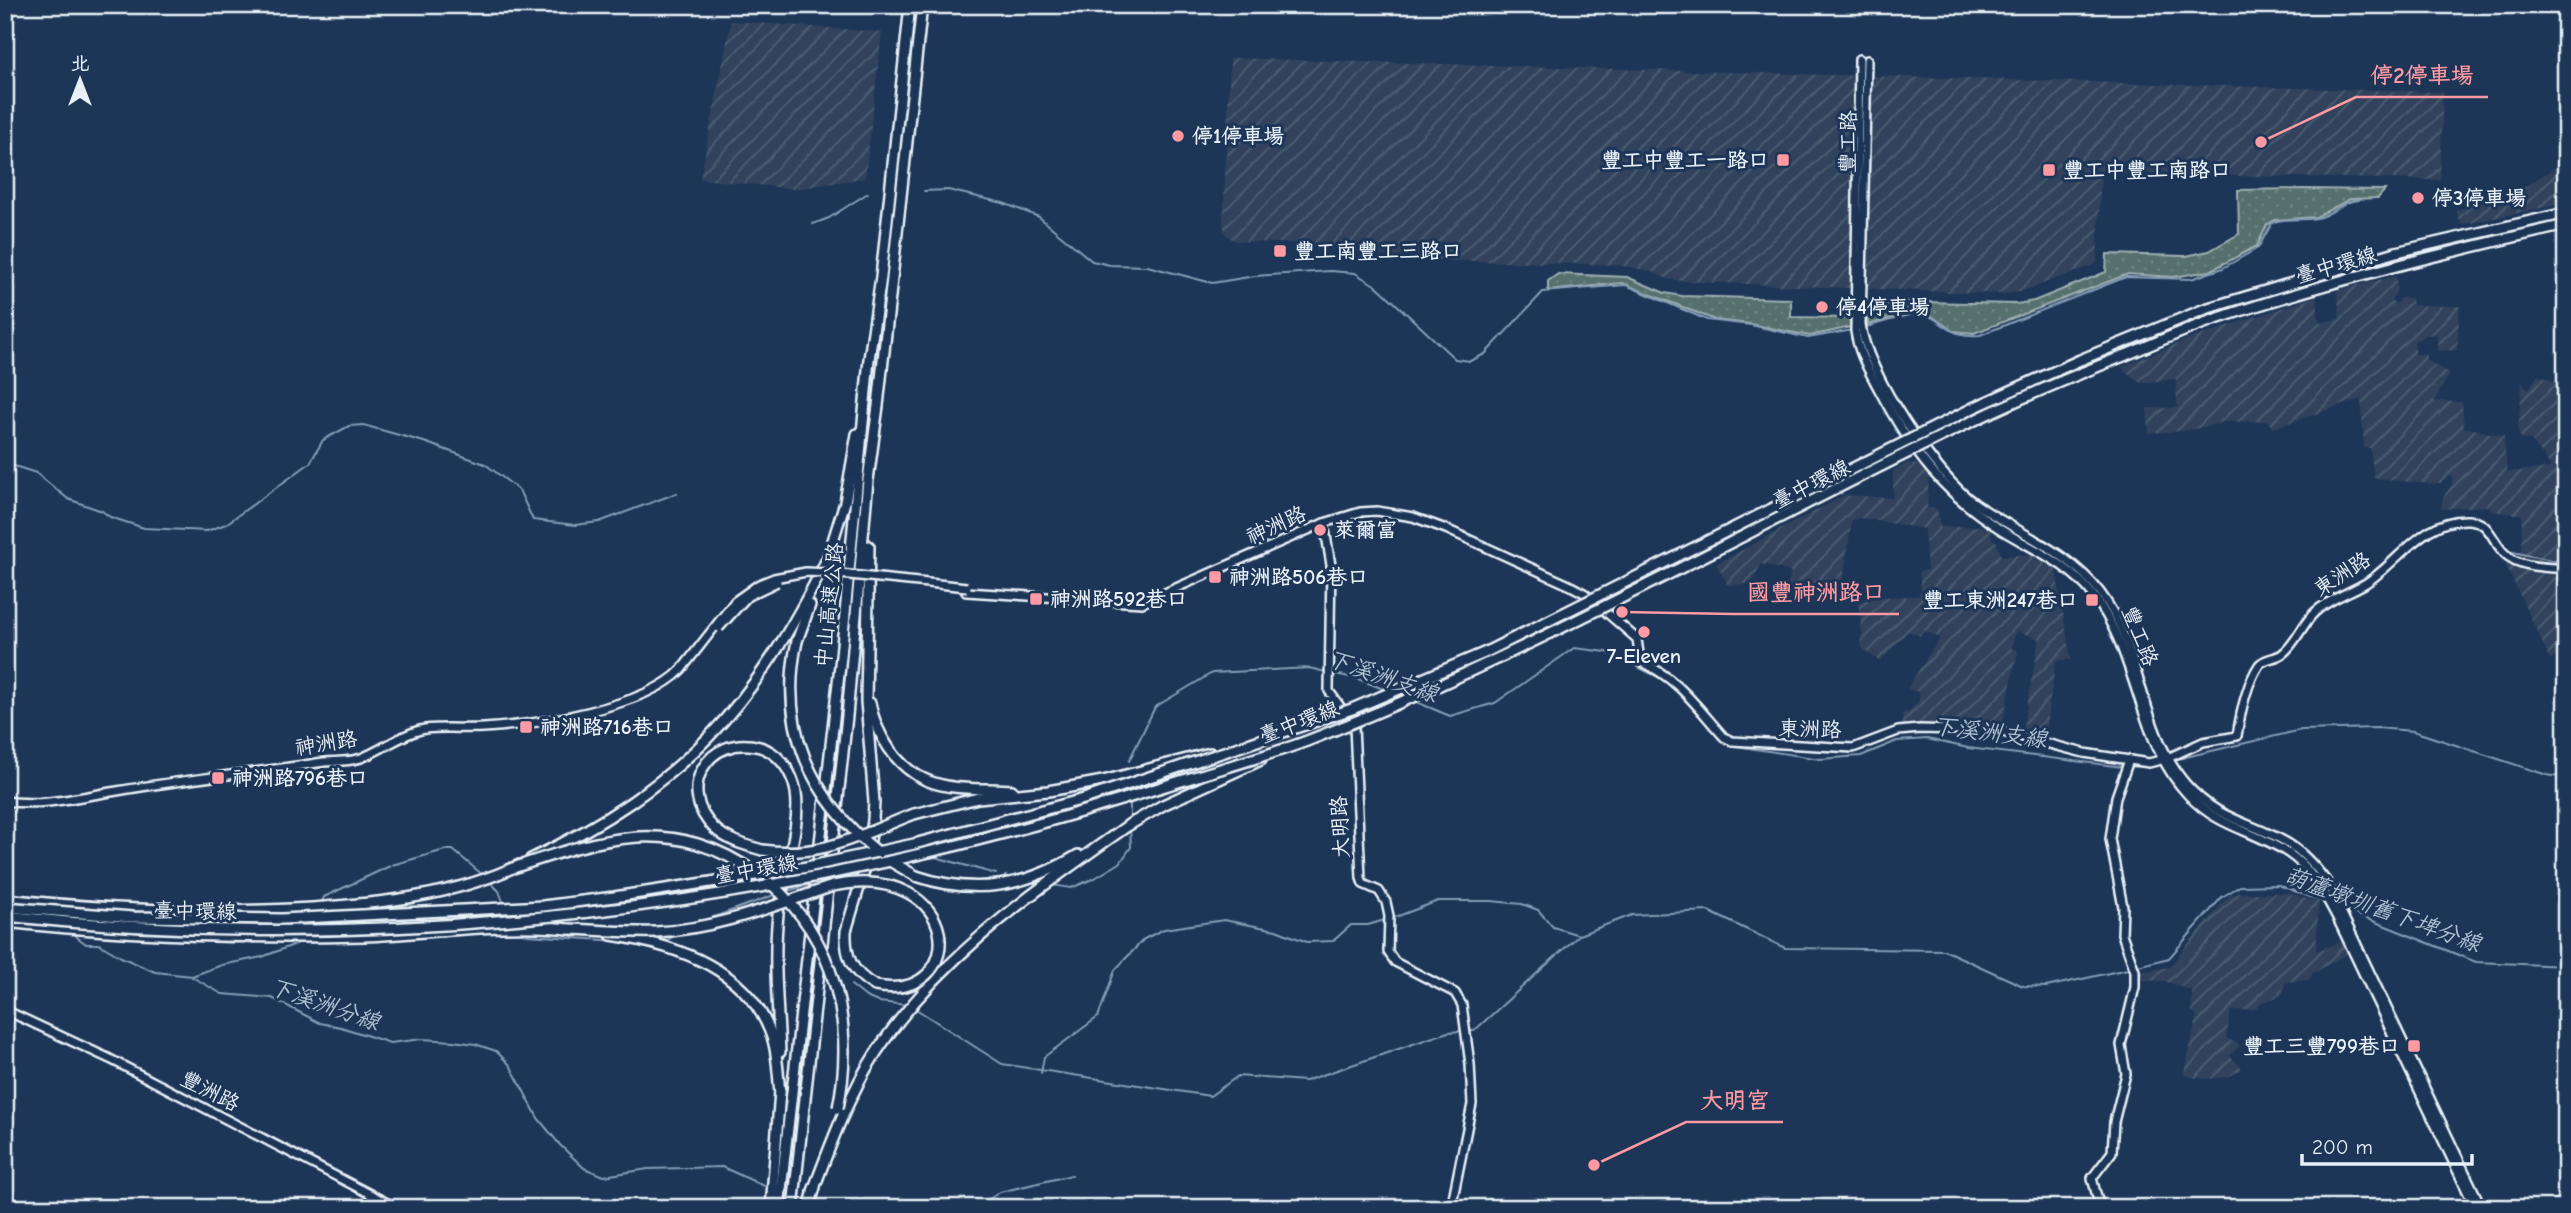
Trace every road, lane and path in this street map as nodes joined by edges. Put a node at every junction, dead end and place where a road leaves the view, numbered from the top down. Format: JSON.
{"nodes":[{"id":1,"x":910,"y":5,"type":"edge"},
{"id":2,"x":922,"y":5,"type":"edge"},
{"id":3,"x":1863,"y":60,"type":"dead end"},
{"id":4,"x":2566,"y":213,"type":"edge"},
{"id":5,"x":2566,"y":225,"type":"edge"},
{"id":6,"x":869,"y":359,"type":"junction"},
{"id":7,"x":868,"y":480,"type":"junction"},
{"id":8,"x":1324,"y":523,"type":"junction"},
{"id":9,"x":828,"y":557,"type":"junction"},
{"id":10,"x":2566,"y":569,"type":"edge"},
{"id":11,"x":1640,"y":661,"type":"joint"},
{"id":12,"x":867,"y":677,"type":"junction"},
{"id":13,"x":1291,"y":729,"type":"junction"},
{"id":14,"x":1303,"y":742,"type":"junction"},
{"id":15,"x":2165,"y":759,"type":"junction"},
{"id":16,"x":2129,"y":760,"type":"junction"},
{"id":17,"x":1103,"y":782,"type":"junction"},
{"id":18,"x":5,"y":801,"type":"edge"},
{"id":19,"x":1133,"y":822,"type":"junction"},
{"id":20,"x":513,"y":868,"type":"junction"},
{"id":21,"x":5,"y":899,"type":"edge"},
{"id":22,"x":5,"y":907,"type":"edge"},
{"id":23,"x":5,"y":916,"type":"edge"},
{"id":24,"x":2340,"y":916,"type":"junction"},
{"id":25,"x":5,"y":922,"type":"edge"},
{"id":26,"x":570,"y":929,"type":"junction"},
{"id":27,"x":5,"y":1010,"type":"edge"},
{"id":28,"x":780,"y":1093,"type":"junction"},
{"id":29,"x":842,"y":1107,"type":"junction"},
{"id":30,"x":778,"y":1182,"type":"junction"},
{"id":31,"x":771,"y":1207,"type":"edge"},
{"id":32,"x":397,"y":1208,"type":"edge"},
{"id":33,"x":779,"y":1208,"type":"edge"},
{"id":34,"x":793,"y":1208,"type":"edge"},
{"id":35,"x":809,"y":1208,"type":"edge"},
{"id":36,"x":1451,"y":1208,"type":"edge"},
{"id":37,"x":2100,"y":1208,"type":"edge"},
{"id":38,"x":2475,"y":1208,"type":"edge"},
{"id":39,"x":2482,"y":1208,"type":"edge"}],
"edges":[{"from":1,"to":6,"type":"highway","name":"中山高速公路"},
{"from":2,"to":7,"type":"highway","name":"中山高速公路"},
{"from":3,"to":15,"type":"street","name":"豐工路"},
{"from":4,"to":13,"type":"highway","name":"臺中環線","bridge":true},
{"from":5,"to":14,"type":"highway","name":"臺中環線","bridge":true},
{"from":6,"to":9,"type":"highway"},
{"from":6,"to":30,"type":"highway","name":"中山高速公路"},
{"from":7,"to":12,"type":"highway"},
{"from":7,"to":34,"type":"highway","name":"中山高速公路"},
{"from":8,"to":11,"type":"street","name":"神洲路"},
{"from":8,"to":18,"type":"street","name":"神洲路","bridge":true},
{"from":8,"to":36,"type":"street","name":"大明路"},
{"from":9,"to":19,"type":"highway","bridge":true},
{"from":9,"to":20,"type":"highway","bridge":true},
{"from":10,"to":15,"type":"street","name":"東洲路"},
{"from":11,"to":16,"type":"street","name":"東洲路"},
{"from":12,"to":17,"type":"highway"},
{"from":12,"to":26,"type":"highway","bridge":true},
{"from":13,"to":17,"type":"highway","bridge":true},
{"from":13,"to":22,"type":"highway","name":"臺中環線","bridge":true},
{"from":14,"to":19,"type":"highway","bridge":true},
{"from":14,"to":23,"type":"highway","name":"臺中環線","bridge":true},
{"from":15,"to":16,"type":"street","name":"東洲路"},
{"from":15,"to":24,"type":"street","name":"豐工路"},
{"from":16,"to":37,"type":"street"},
{"from":17,"to":28,"type":"highway","bridge":true},
{"from":19,"to":29,"type":"highway"},
{"from":20,"to":21,"type":"highway"},
{"from":20,"to":29,"type":"highway","bridge":true},
{"from":24,"to":38,"type":"street","name":"豐工路"},
{"from":24,"to":39,"type":"street","name":"豐工路"},
{"from":25,"to":26,"type":"highway"},
{"from":26,"to":28,"type":"highway","bridge":true},
{"from":27,"to":32,"type":"street","name":"豐洲路"},
{"from":28,"to":30,"type":"highway"},
{"from":29,"to":35,"type":"highway"},
{"from":30,"to":31,"type":"highway"},
{"from":30,"to":33,"type":"highway","name":"中山高速公路"}]}
